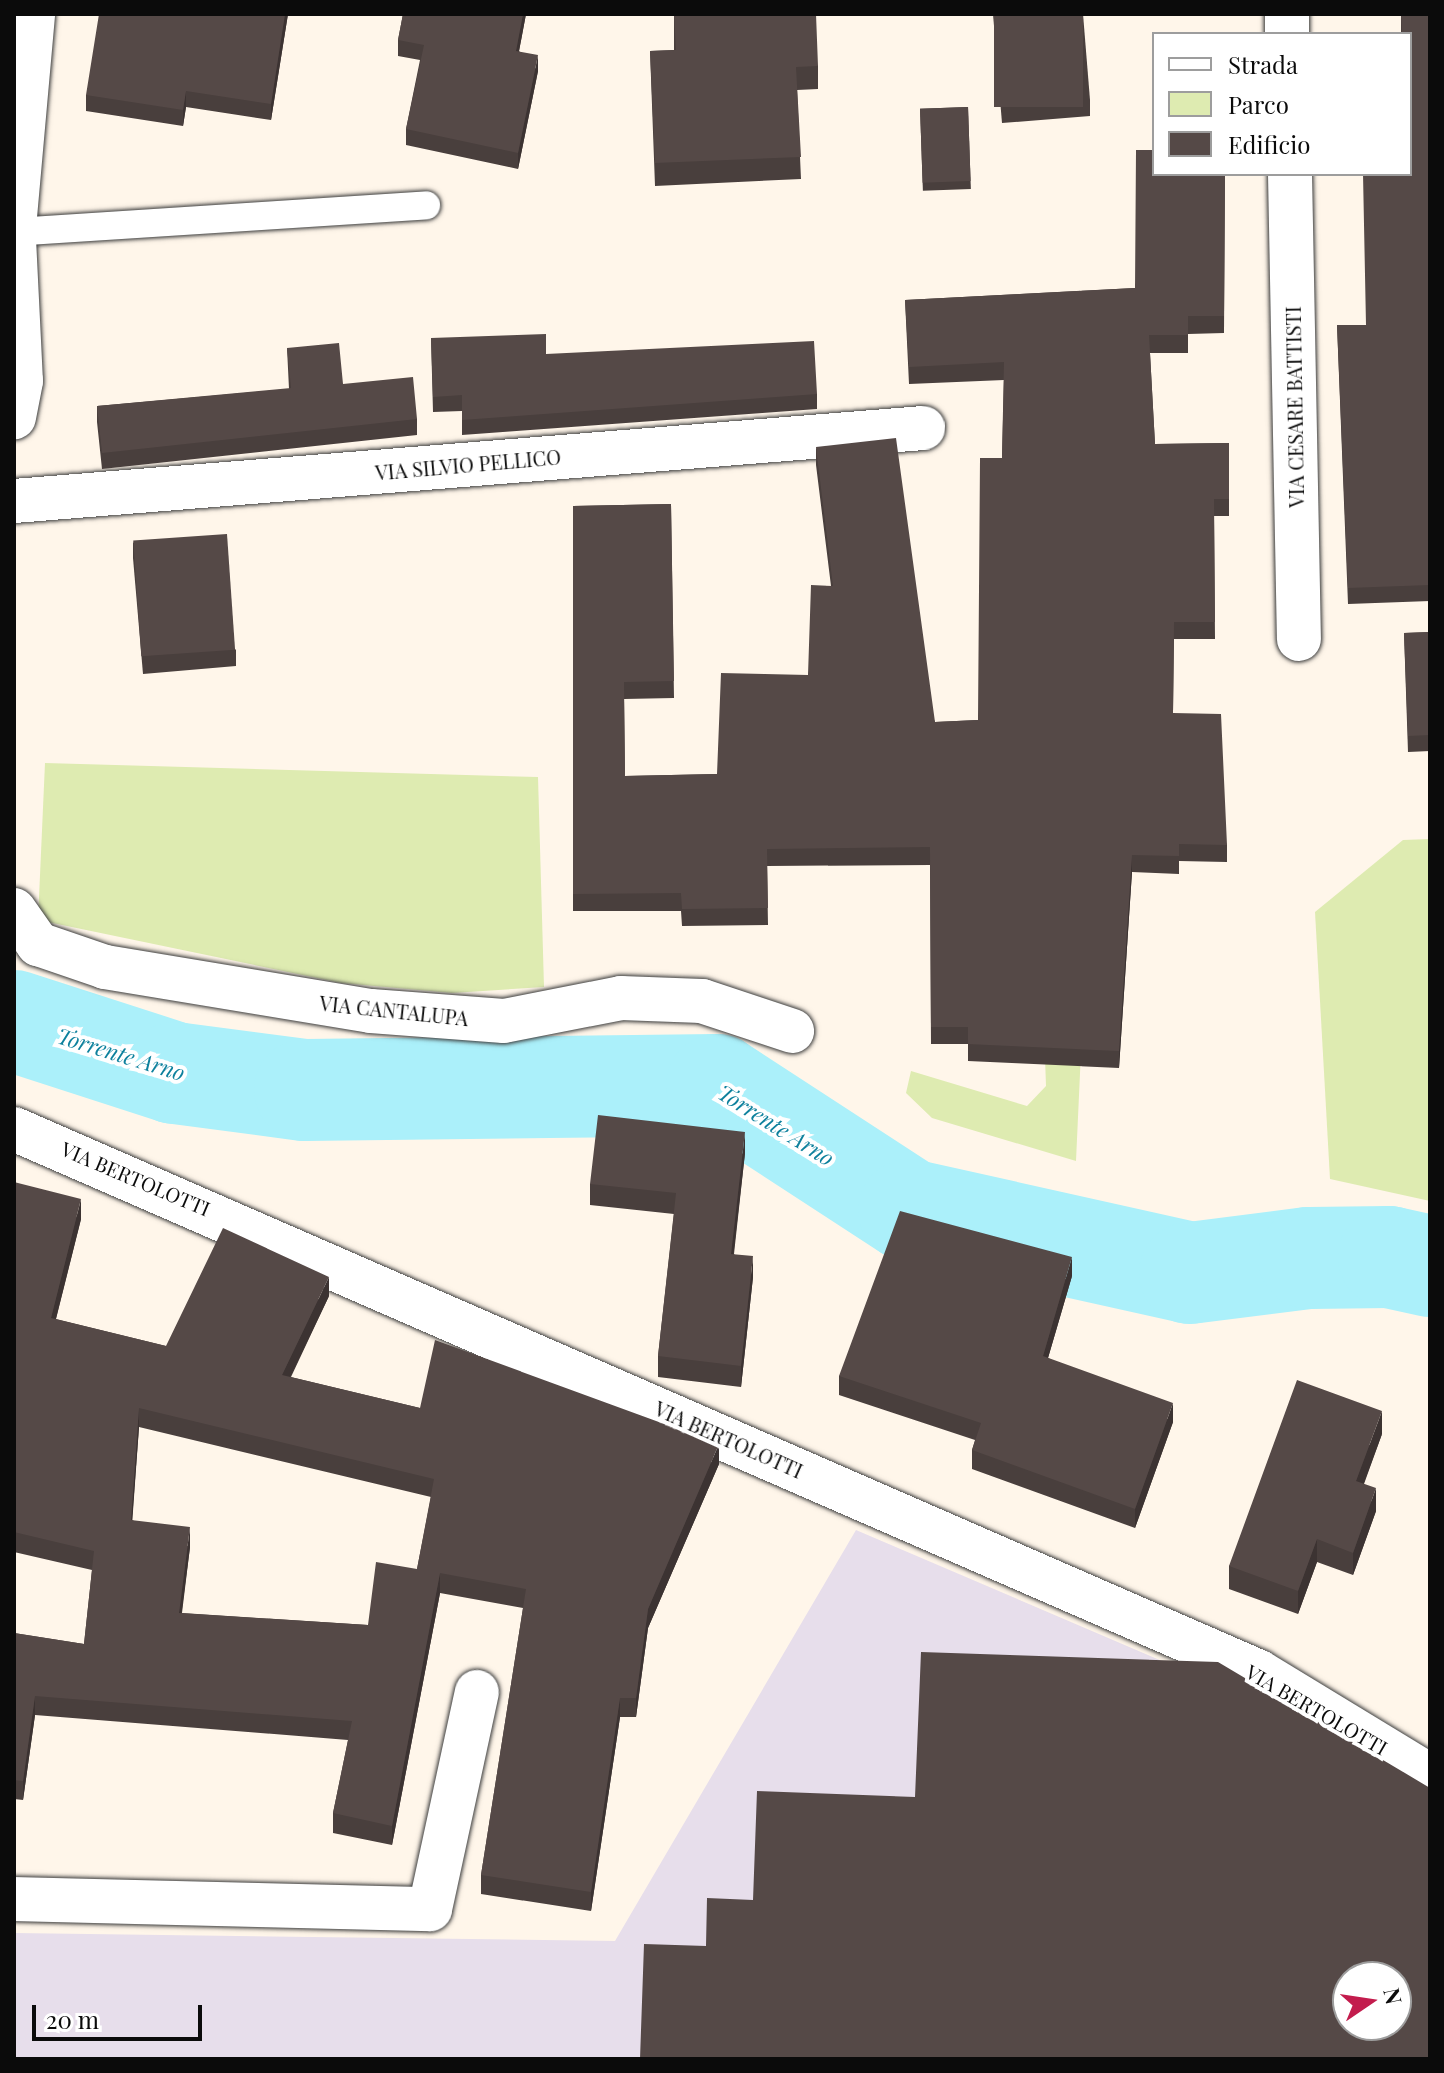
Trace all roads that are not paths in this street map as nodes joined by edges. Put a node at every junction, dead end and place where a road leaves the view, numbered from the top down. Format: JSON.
{"nodes":[{"id":1,"x":33,"y":14,"type":"edge"},
{"id":2,"x":1290,"y":176,"type":"edge"},
{"id":3,"x":426,"y":205,"type":"dead end"},
{"id":4,"x":14,"y":230,"type":"edge"},
{"id":5,"x":14,"y":239,"type":"edge"},
{"id":6,"x":14,"y":417,"type":"edge"},
{"id":7,"x":923,"y":428,"type":"dead end"},
{"id":8,"x":14,"y":501,"type":"edge"},
{"id":9,"x":1299,"y":639,"type":"dead end"},
{"id":10,"x":14,"y":910,"type":"edge"},
{"id":11,"x":792,"y":1031,"type":"dead end"},
{"id":12,"x":14,"y":1129,"type":"edge"},
{"id":13,"x":477,"y":1692,"type":"dead end"},
{"id":14,"x":1430,"y":1776,"type":"edge"},
{"id":15,"x":14,"y":1899,"type":"edge"}],
"edges":[{"from":1,"to":4,"type":"street"},
{"from":2,"to":9,"type":"street","name":"VIA CESARE BATTISTI"},
{"from":3,"to":4,"type":"lane"},
{"from":5,"to":6,"type":"street"},
{"from":7,"to":8,"type":"street","name":"VIA SILVIO PELLICO"},
{"from":10,"to":11,"type":"street","name":"VIA CANTALUPA"},
{"from":12,"to":14,"type":"street","name":"VIA BERTOLOTTI"},
{"from":13,"to":15,"type":"street"}]}
